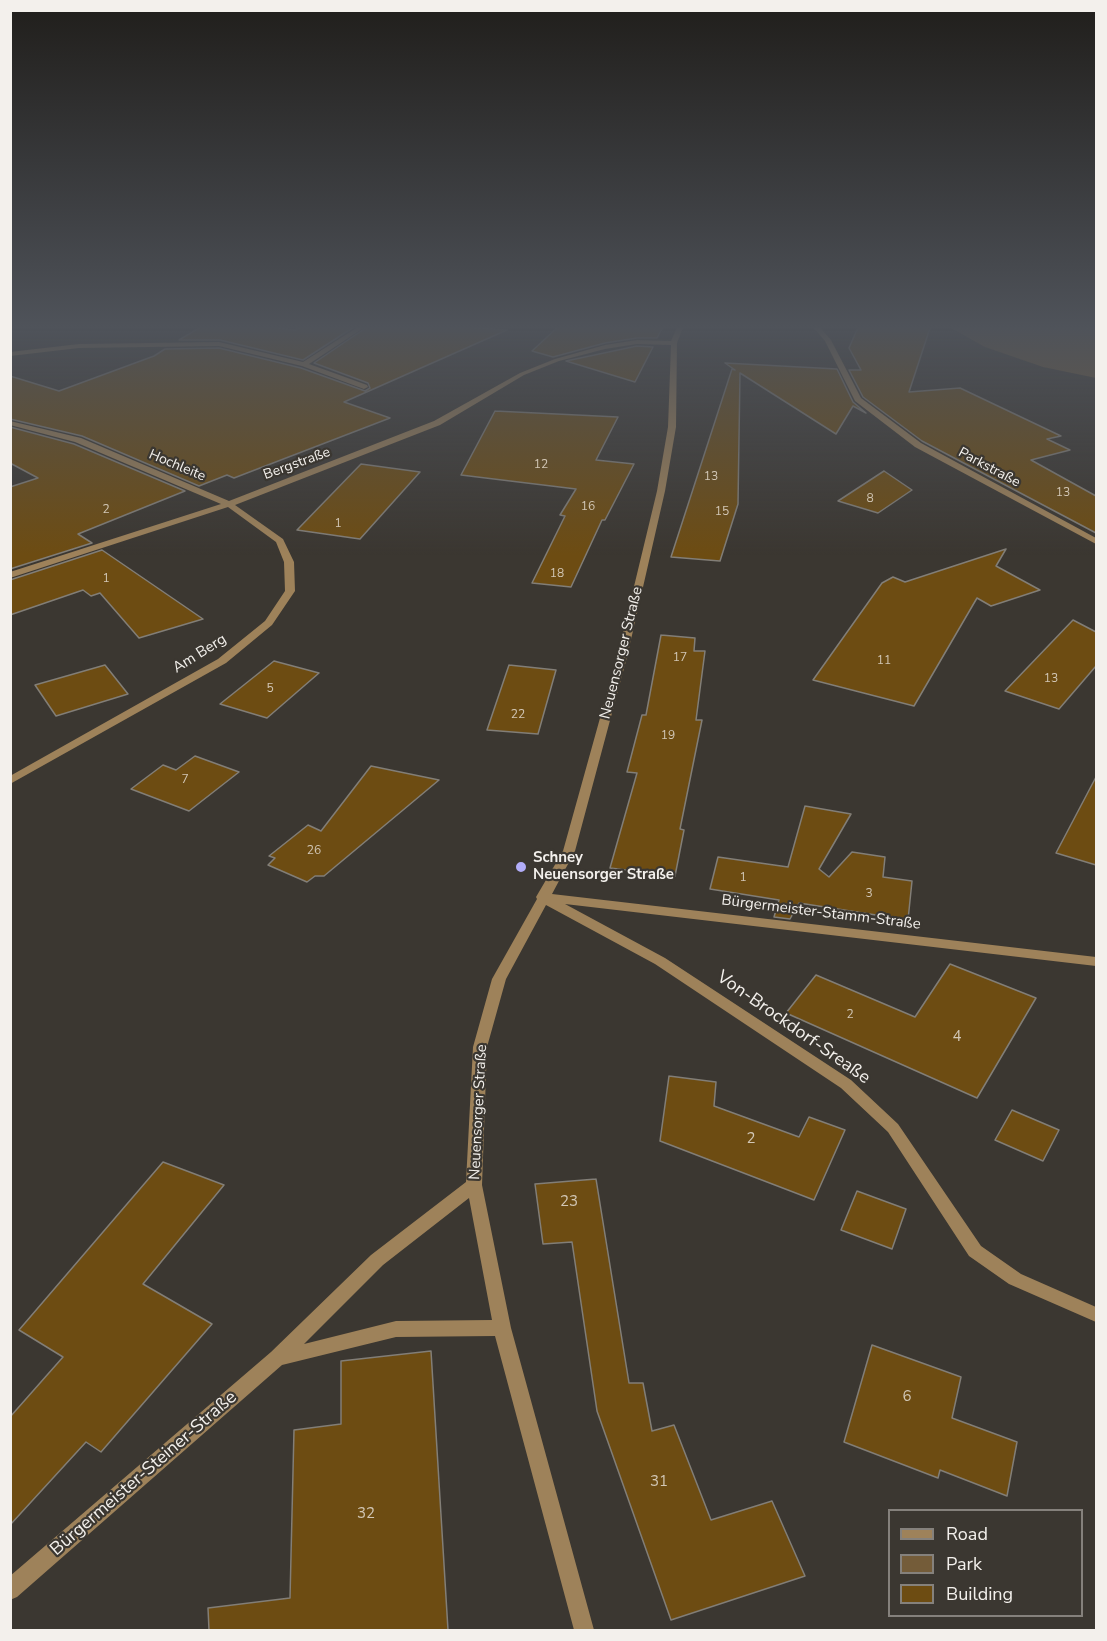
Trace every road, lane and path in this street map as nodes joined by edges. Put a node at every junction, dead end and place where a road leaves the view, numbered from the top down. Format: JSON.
{"nodes":[{"id":1,"x":474,"y":402,"type":"edge"},
{"id":2,"x":673,"y":402,"type":"edge"},
{"id":3,"x":861,"y":402,"type":"edge"},
{"id":4,"x":10,"y":423,"type":"edge"},
{"id":5,"x":229,"y":504,"type":"junction"},
{"id":6,"x":1096,"y":541,"type":"edge"},
{"id":7,"x":10,"y":575,"type":"edge"},
{"id":8,"x":10,"y":780,"type":"edge"},
{"id":9,"x":542,"y":897,"type":"junction"},
{"id":10,"x":1096,"y":961,"type":"edge"},
{"id":11,"x":474,"y":1185,"type":"junction"},
{"id":12,"x":1096,"y":1315,"type":"edge"},
{"id":13,"x":502,"y":1328,"type":"junction"},
{"id":14,"x":277,"y":1359,"type":"junction"},
{"id":15,"x":10,"y":1590,"type":"edge"},
{"id":16,"x":584,"y":1630,"type":"edge"}],
"edges":[{"from":1,"to":5,"type":"street","name":"Bergstraße"},
{"from":2,"to":9,"type":"street","name":"Neuensorger Straße"},
{"from":3,"to":6,"type":"street","name":"Parkstraße"},
{"from":4,"to":5,"type":"street","name":"Hochleite"},
{"from":5,"to":7,"type":"street","name":"Bergstraße"},
{"from":5,"to":8,"type":"street","name":"Am Berg"},
{"from":9,"to":10,"type":"street","name":"Bürgermeister-Stamm-Straße"},
{"from":9,"to":11,"type":"street","name":"Neuensorger Straße"},
{"from":9,"to":12,"type":"street","name":"Von-Brockdorf-Sreaße"},
{"from":11,"to":13,"type":"street","name":"Neuensorger Straße"},
{"from":11,"to":14,"type":"street","name":"Bürgermeister-Steiner-Straße"},
{"from":13,"to":14,"type":"street","name":"Bürgermeister-Steiner-Straße"},
{"from":13,"to":16,"type":"street","name":"Neuensorger Straße"},
{"from":14,"to":15,"type":"street","name":"Bürgermeister-Steiner-Straße"}]}
